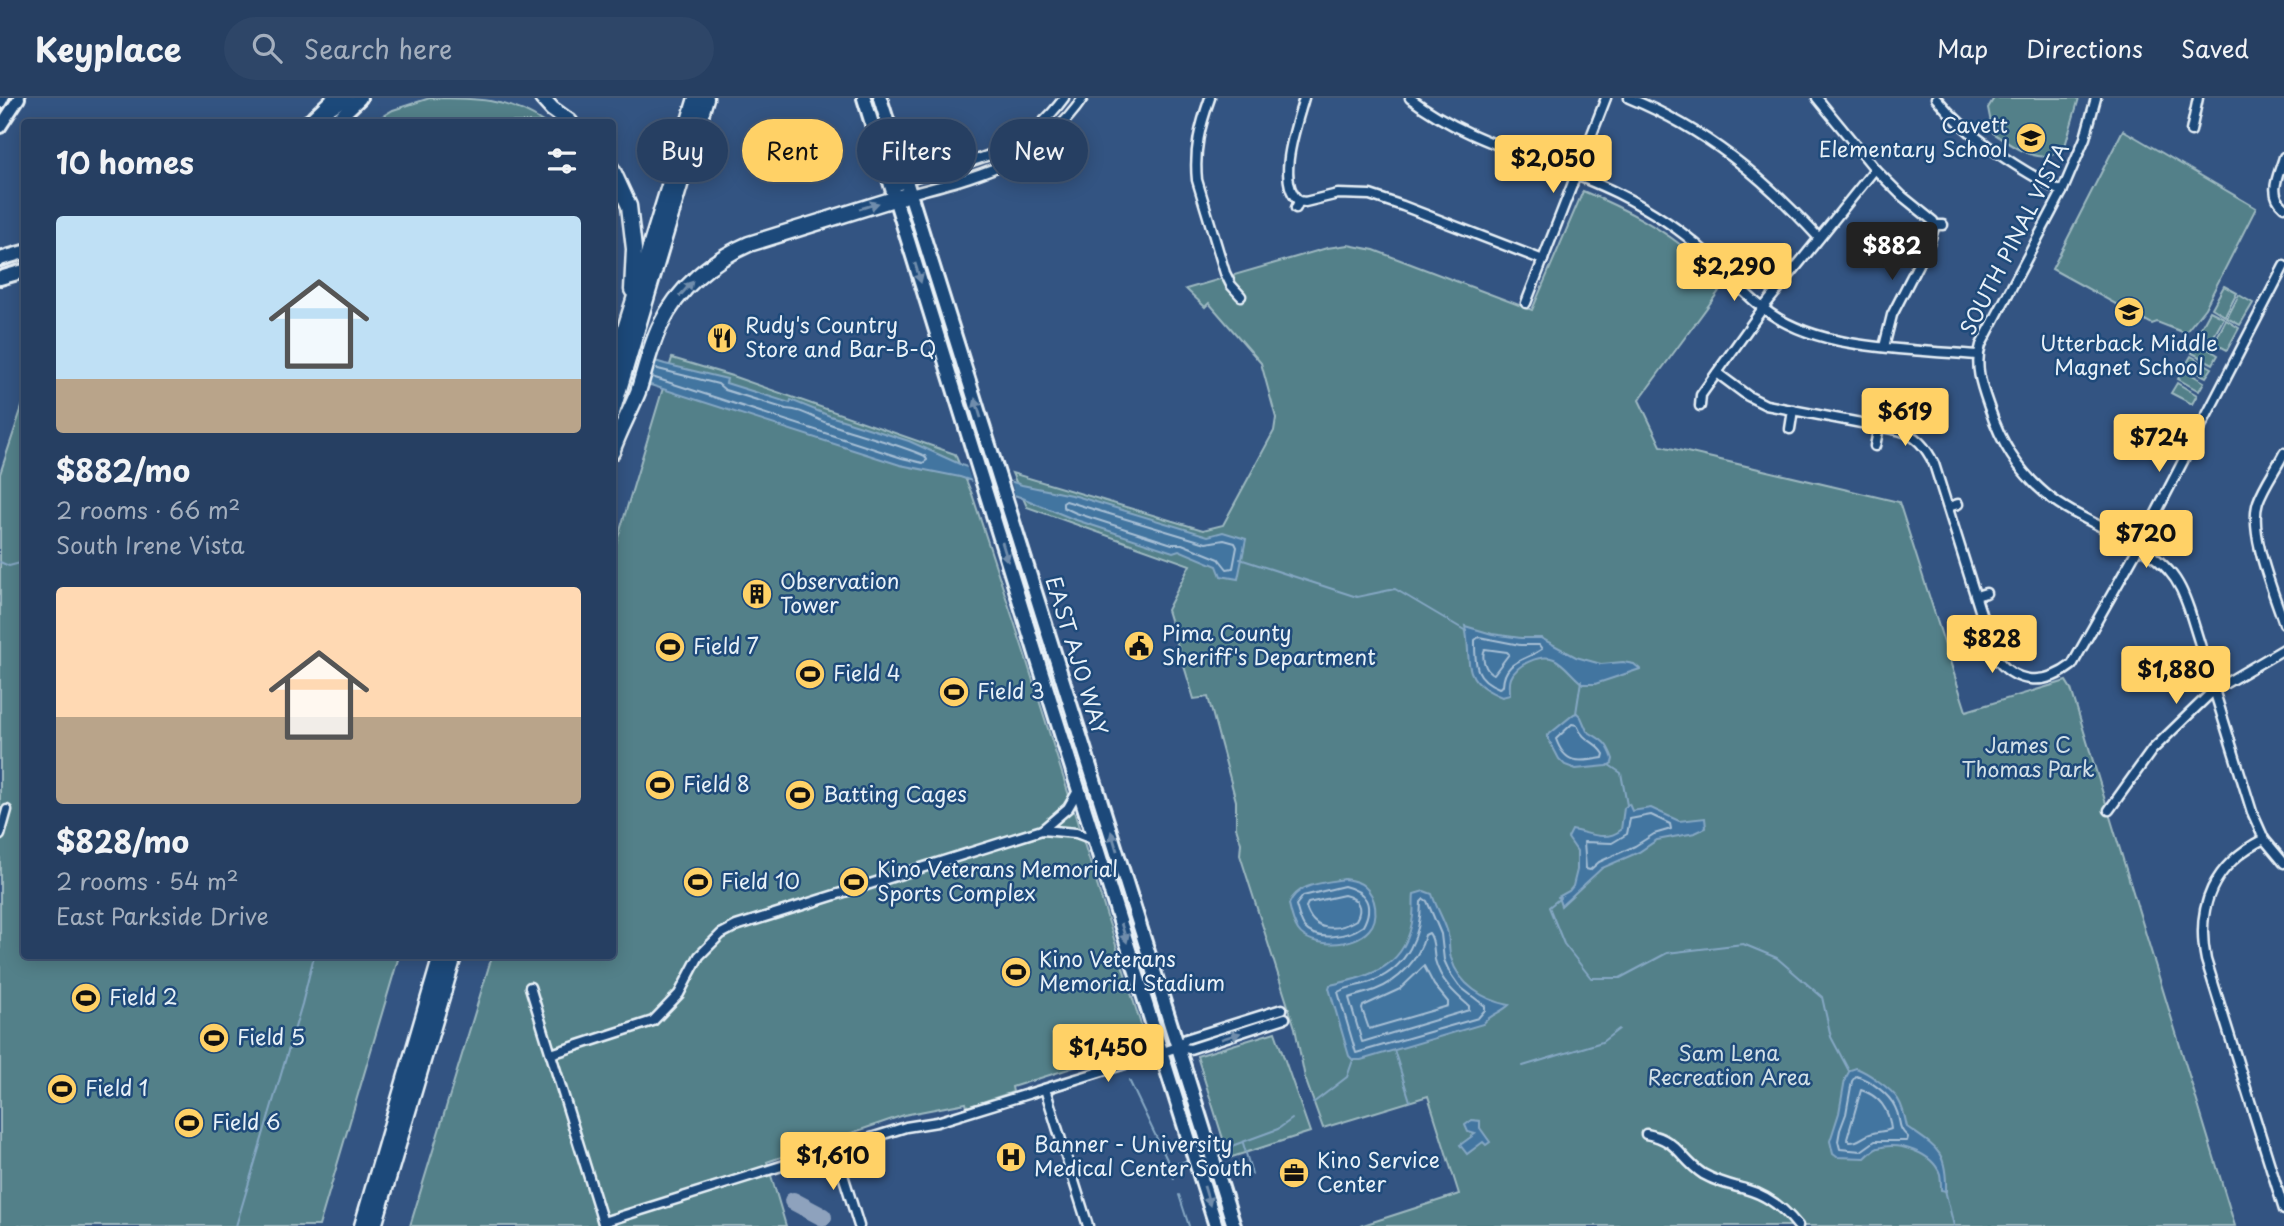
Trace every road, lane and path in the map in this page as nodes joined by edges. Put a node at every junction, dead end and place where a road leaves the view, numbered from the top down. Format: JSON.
{"nodes":[{"id":1,"x":3,"y":98,"type":"edge"},
{"id":2,"x":19,"y":98,"type":"edge"},
{"id":3,"x":335,"y":98,"type":"edge"},
{"id":4,"x":346,"y":98,"type":"edge"},
{"id":5,"x":360,"y":98,"type":"edge"},
{"id":6,"x":542,"y":98,"type":"edge"},
{"id":7,"x":696,"y":98,"type":"edge"},
{"id":8,"x":706,"y":98,"type":"edge"},
{"id":9,"x":864,"y":98,"type":"edge"},
{"id":10,"x":880,"y":98,"type":"edge"},
{"id":11,"x":1064,"y":98,"type":"edge"},
{"id":12,"x":1083,"y":98,"type":"edge"},
{"id":13,"x":1210,"y":98,"type":"edge"},
{"id":14,"x":1304,"y":98,"type":"edge"},
{"id":15,"x":1410,"y":98,"type":"edge"},
{"id":16,"x":1606,"y":98,"type":"edge"},
{"id":17,"x":1629,"y":98,"type":"edge"},
{"id":18,"x":1817,"y":98,"type":"edge"},
{"id":19,"x":1936,"y":98,"type":"edge"},
{"id":20,"x":2096,"y":98,"type":"edge"},
{"id":21,"x":2198,"y":98,"type":"edge"},
{"id":22,"x":0,"y":103,"type":"edge"},
{"id":23,"x":312,"y":119,"type":"edge"},
{"id":24,"x":313,"y":119,"type":"edge"},
{"id":25,"x":338,"y":119,"type":"edge"},
{"id":26,"x":566,"y":119,"type":"edge"},
{"id":27,"x":0,"y":127,"type":"edge"},
{"id":28,"x":2191,"y":131,"type":"dead end"},
{"id":29,"x":2284,"y":157,"type":"edge"},
{"id":30,"x":1875,"y":169,"type":"junction"},
{"id":31,"x":1577,"y":176,"type":"junction"},
{"id":32,"x":616,"y":178,"type":"edge"},
{"id":33,"x":901,"y":189,"type":"junction"},
{"id":34,"x":2062,"y":192,"type":"junction"},
{"id":35,"x":2284,"y":206,"type":"edge"},
{"id":36,"x":1819,"y":238,"type":"junction"},
{"id":37,"x":21,"y":253,"type":"edge"},
{"id":38,"x":0,"y":259,"type":"edge"},
{"id":39,"x":1543,"y":260,"type":"junction"},
{"id":40,"x":2284,"y":266,"type":"edge"},
{"id":41,"x":21,"y":272,"type":"edge"},
{"id":42,"x":0,"y":278,"type":"edge"},
{"id":43,"x":1241,"y":296,"type":"dead end"},
{"id":44,"x":1526,"y":303,"type":"dead end"},
{"id":45,"x":1763,"y":308,"type":"junction"},
{"id":46,"x":631,"y":313,"type":"junction"},
{"id":47,"x":626,"y":346,"type":"junction"},
{"id":48,"x":1884,"y":346,"type":"junction"},
{"id":49,"x":1977,"y":355,"type":"junction"},
{"id":50,"x":1717,"y":373,"type":"junction"},
{"id":51,"x":968,"y":376,"type":"junction"},
{"id":52,"x":617,"y":377,"type":"edge"},
{"id":53,"x":951,"y":381,"type":"junction"},
{"id":54,"x":1700,"y":406,"type":"dead end"},
{"id":55,"x":1793,"y":410,"type":"junction"},
{"id":56,"x":1879,"y":427,"type":"junction"},
{"id":57,"x":1790,"y":429,"type":"dead end"},
{"id":58,"x":616,"y":443,"type":"edge"},
{"id":59,"x":1875,"y":446,"type":"dead end"},
{"id":60,"x":2284,"y":453,"type":"edge"},
{"id":61,"x":1958,"y":504,"type":"dead end"},
{"id":62,"x":1948,"y":507,"type":"junction"},
{"id":63,"x":2138,"y":548,"type":"junction"},
{"id":64,"x":1986,"y":593,"type":"dead end"},
{"id":65,"x":1976,"y":596,"type":"junction"},
{"id":66,"x":2284,"y":624,"type":"edge"},
{"id":67,"x":2284,"y":649,"type":"edge"},
{"id":68,"x":1057,"y":662,"type":"junction"},
{"id":69,"x":1040,"y":667,"type":"junction"},
{"id":70,"x":2214,"y":690,"type":"junction"},
{"id":71,"x":1079,"y":789,"type":"junction"},
{"id":72,"x":7,"y":810,"type":"dead end"},
{"id":73,"x":2109,"y":810,"type":"dead end"},
{"id":74,"x":1042,"y":830,"type":"junction"},
{"id":75,"x":0,"y":835,"type":"edge"},
{"id":76,"x":2264,"y":839,"type":"junction"},
{"id":77,"x":1095,"y":840,"type":"junction"},
{"id":78,"x":2284,"y":863,"type":"edge"},
{"id":79,"x":440,"y":959,"type":"edge"},
{"id":80,"x":453,"y":959,"type":"edge"},
{"id":81,"x":530,"y":987,"type":"dead end"},
{"id":82,"x":1283,"y":1014,"type":"dead end"},
{"id":83,"x":1178,"y":1046,"type":"junction"},
{"id":84,"x":1161,"y":1053,"type":"junction"},
{"id":85,"x":551,"y":1054,"type":"junction"},
{"id":86,"x":1045,"y":1089,"type":"junction"},
{"id":87,"x":1646,"y":1134,"type":"dead end"},
{"id":88,"x":835,"y":1149,"type":"junction"},
{"id":89,"x":2284,"y":1210,"type":"edge"},
{"id":90,"x":603,"y":1224,"type":"edge"},
{"id":91,"x":362,"y":1226,"type":"edge"},
{"id":92,"x":374,"y":1226,"type":"edge"},
{"id":93,"x":859,"y":1226,"type":"edge"},
{"id":94,"x":1088,"y":1226,"type":"edge"},
{"id":95,"x":1216,"y":1226,"type":"edge"},
{"id":96,"x":1234,"y":1226,"type":"edge"},
{"id":97,"x":1798,"y":1226,"type":"edge"}],
"edges":[{"from":1,"to":22,"type":"main road"},
{"from":2,"to":27,"type":"main road"},
{"from":3,"to":23,"type":"highway"},
{"from":4,"to":24,"type":"main road"},
{"from":5,"to":25,"type":"main road"},
{"from":6,"to":26,"type":"highway"},
{"from":7,"to":46,"type":"highway"},
{"from":8,"to":47,"type":"highway"},
{"from":9,"to":33,"type":"main road","name":"EAST AJO WAY"},
{"from":10,"to":33,"type":"main road","name":"EAST AJO WAY"},
{"from":11,"to":33,"type":"street"},
{"from":12,"to":33,"type":"street"},
{"from":13,"to":43,"type":"street"},
{"from":14,"to":39,"type":"street"},
{"from":15,"to":31,"type":"street"},
{"from":16,"to":31,"type":"street"},
{"from":17,"to":36,"type":"street"},
{"from":18,"to":30,"type":"street"},
{"from":19,"to":34,"type":"street"},
{"from":20,"to":34,"type":"street","name":"SOUTH PINAL VISTA"},
{"from":21,"to":28,"type":"street"},
{"from":29,"to":35,"type":"street"},
{"from":30,"to":36,"type":"street"},
{"from":30,"to":48,"type":"street"},
{"from":31,"to":39,"type":"street"},
{"from":31,"to":45,"type":"street"},
{"from":32,"to":46,"type":"highway"},
{"from":33,"to":51,"type":"main road","name":"EAST AJO WAY"},
{"from":33,"to":53,"type":"main road","name":"EAST AJO WAY","one_way":true},
{"from":58,"to":33,"type":"highway","one_way":true},
{"from":34,"to":49,"type":"street","name":"SOUTH PINAL VISTA"},
{"from":36,"to":45,"type":"street"},
{"from":37,"to":38,"type":"main road"},
{"from":39,"to":44,"type":"street"},
{"from":40,"to":63,"type":"street"},
{"from":41,"to":42,"type":"main road"},
{"from":45,"to":48,"type":"street"},
{"from":45,"to":50,"type":"street"},
{"from":46,"to":47,"type":"highway"},
{"from":47,"to":52,"type":"highway"},
{"from":48,"to":49,"type":"street"},
{"from":49,"to":63,"type":"street"},
{"from":50,"to":54,"type":"street"},
{"from":50,"to":55,"type":"street"},
{"from":51,"to":53,"type":"main road"},
{"from":68,"to":51,"type":"main road","name":"EAST AJO WAY","one_way":true},
{"from":53,"to":69,"type":"main road","name":"EAST AJO WAY","one_way":true},
{"from":55,"to":56,"type":"street"},
{"from":55,"to":57,"type":"street"},
{"from":56,"to":59,"type":"street"},
{"from":56,"to":62,"type":"street"},
{"from":60,"to":66,"type":"street"},
{"from":61,"to":62,"type":"street"},
{"from":62,"to":65,"type":"street"},
{"from":63,"to":65,"type":"street"},
{"from":63,"to":70,"type":"street"},
{"from":64,"to":65,"type":"street"},
{"from":67,"to":70,"type":"street"},
{"from":68,"to":69,"type":"main road"},
{"from":83,"to":68,"type":"main road","name":"EAST AJO WAY","one_way":true},
{"from":69,"to":71,"type":"main road","name":"EAST AJO WAY"},
{"from":70,"to":73,"type":"street"},
{"from":70,"to":76,"type":"street"},
{"from":71,"to":74,"type":"street"},
{"from":71,"to":77,"type":"main road","name":"EAST AJO WAY"},
{"from":72,"to":75,"type":"street"},
{"from":74,"to":77,"type":"street"},
{"from":74,"to":85,"type":"street"},
{"from":76,"to":78,"type":"street"},
{"from":76,"to":89,"type":"street"},
{"from":77,"to":84,"type":"main road","name":"EAST AJO WAY","one_way":true},
{"from":79,"to":91,"type":"highway"},
{"from":80,"to":92,"type":"highway"},
{"from":81,"to":85,"type":"street"},
{"from":82,"to":83,"type":"street"},
{"from":83,"to":84,"type":"street"},
{"from":83,"to":96,"type":"main road","name":"EAST AJO WAY"},
{"from":84,"to":86,"type":"street"},
{"from":84,"to":95,"type":"main road","name":"EAST AJO WAY","one_way":true},
{"from":85,"to":90,"type":"street"},
{"from":86,"to":88,"type":"street"},
{"from":86,"to":94,"type":"street"},
{"from":87,"to":97,"type":"street"},
{"from":88,"to":90,"type":"street"},
{"from":88,"to":93,"type":"street"}]}
